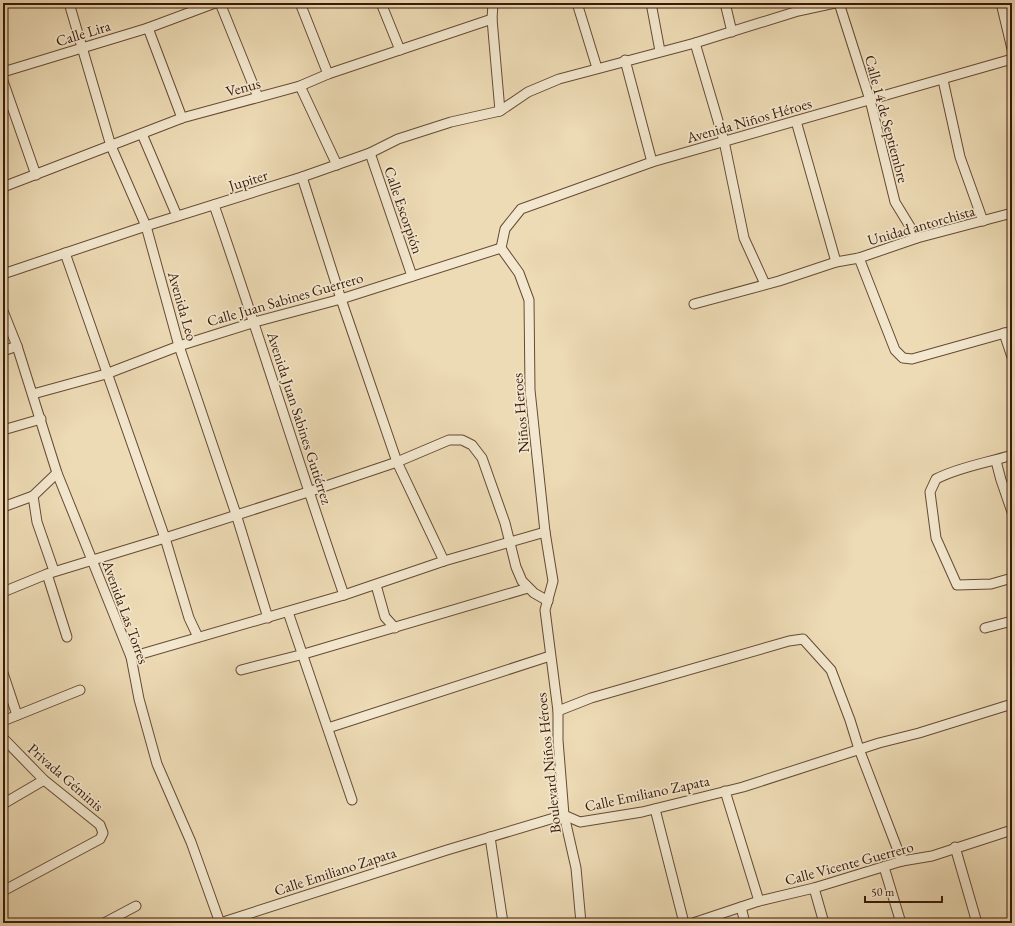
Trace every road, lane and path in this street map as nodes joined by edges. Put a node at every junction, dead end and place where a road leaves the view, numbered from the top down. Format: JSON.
{"nodes":[{"id":1,"x":69,"y":3,"type":"edge"},
{"id":2,"x":216,"y":3,"type":"edge"},
{"id":3,"x":220,"y":3,"type":"edge"},
{"id":4,"x":300,"y":3,"type":"edge"},
{"id":5,"x":381,"y":3,"type":"edge"},
{"id":6,"x":493,"y":3,"type":"edge"},
{"id":7,"x":577,"y":3,"type":"edge"},
{"id":8,"x":651,"y":3,"type":"edge"},
{"id":9,"x":725,"y":3,"type":"edge"},
{"id":10,"x":835,"y":3,"type":"edge"},
{"id":11,"x":839,"y":3,"type":"edge"},
{"id":12,"x":1001,"y":3,"type":"edge"},
{"id":13,"x":798,"y":7,"type":"edge"},
{"id":14,"x":492,"y":19,"type":"junction"},
{"id":15,"x":148,"y":28,"type":"junction"},
{"id":16,"x":732,"y":32,"type":"junction"},
{"id":17,"x":695,"y":43,"type":"junction"},
{"id":18,"x":82,"y":48,"type":"junction"},
{"id":19,"x":1012,"y":49,"type":"edge"},
{"id":20,"x":400,"y":50,"type":"junction"},
{"id":21,"x":660,"y":51,"type":"junction"},
{"id":22,"x":1012,"y":59,"type":"edge"},
{"id":23,"x":625,"y":60,"type":"junction"},
{"id":24,"x":598,"y":68,"type":"junction"},
{"id":25,"x":3,"y":72,"type":"edge"},
{"id":26,"x":328,"y":74,"type":"junction"},
{"id":27,"x":943,"y":80,"type":"junction"},
{"id":28,"x":3,"y":81,"type":"edge"},
{"id":29,"x":300,"y":86,"type":"junction"},
{"id":30,"x":258,"y":97,"type":"junction"},
{"id":31,"x":870,"y":100,"type":"junction"},
{"id":32,"x":500,"y":111,"type":"junction"},
{"id":33,"x":182,"y":118,"type":"junction"},
{"id":34,"x":796,"y":121,"type":"junction"},
{"id":35,"x":142,"y":134,"type":"junction"},
{"id":36,"x":724,"y":141,"type":"junction"},
{"id":37,"x":112,"y":146,"type":"junction"},
{"id":38,"x":370,"y":153,"type":"junction"},
{"id":39,"x":652,"y":162,"type":"junction"},
{"id":40,"x":337,"y":165,"type":"junction"},
{"id":41,"x":36,"y":175,"type":"junction"},
{"id":42,"x":302,"y":177,"type":"junction"},
{"id":43,"x":3,"y":187,"type":"edge"},
{"id":44,"x":214,"y":205,"type":"junction"},
{"id":45,"x":1012,"y":213,"type":"edge"},
{"id":46,"x":177,"y":216,"type":"junction"},
{"id":47,"x":983,"y":221,"type":"junction"},
{"id":48,"x":146,"y":226,"type":"junction"},
{"id":49,"x":917,"y":238,"type":"junction"},
{"id":50,"x":501,"y":248,"type":"junction"},
{"id":51,"x":65,"y":254,"type":"junction"},
{"id":52,"x":859,"y":258,"type":"junction"},
{"id":53,"x":836,"y":262,"type":"junction"},
{"id":54,"x":3,"y":274,"type":"edge"},
{"id":55,"x":412,"y":276,"type":"junction"},
{"id":56,"x":765,"y":284,"type":"junction"},
{"id":57,"x":341,"y":299,"type":"junction"},
{"id":58,"x":694,"y":304,"type":"dead end"},
{"id":59,"x":3,"y":311,"type":"edge"},
{"id":60,"x":255,"y":322,"type":"junction"},
{"id":61,"x":1008,"y":332,"type":"edge"},
{"id":62,"x":17,"y":346,"type":"junction"},
{"id":63,"x":179,"y":346,"type":"junction"},
{"id":64,"x":3,"y":351,"type":"edge"},
{"id":65,"x":1012,"y":357,"type":"edge"},
{"id":66,"x":106,"y":374,"type":"junction"},
{"id":67,"x":33,"y":394,"type":"junction"},
{"id":68,"x":41,"y":419,"type":"junction"},
{"id":69,"x":3,"y":430,"type":"edge"},
{"id":70,"x":1012,"y":455,"type":"edge"},
{"id":71,"x":996,"y":461,"type":"junction"},
{"id":72,"x":398,"y":462,"type":"junction"},
{"id":73,"x":57,"y":473,"type":"junction"},
{"id":74,"x":308,"y":492,"type":"junction"},
{"id":75,"x":34,"y":496,"type":"junction"},
{"id":76,"x":3,"y":507,"type":"edge"},
{"id":77,"x":1012,"y":512,"type":"edge"},
{"id":78,"x":236,"y":514,"type":"junction"},
{"id":79,"x":545,"y":532,"type":"junction"},
{"id":80,"x":165,"y":538,"type":"junction"},
{"id":81,"x":510,"y":541,"type":"junction"},
{"id":82,"x":444,"y":560,"type":"junction"},
{"id":83,"x":92,"y":561,"type":"junction"},
{"id":84,"x":50,"y":572,"type":"junction"},
{"id":85,"x":1012,"y":578,"type":"edge"},
{"id":86,"x":376,"y":586,"type":"junction"},
{"id":87,"x":528,"y":588,"type":"junction"},
{"id":88,"x":3,"y":592,"type":"edge"},
{"id":89,"x":344,"y":595,"type":"junction"},
{"id":90,"x":548,"y":601,"type":"junction"},
{"id":91,"x":288,"y":612,"type":"junction"},
{"id":92,"x":268,"y":618,"type":"junction"},
{"id":93,"x":1012,"y":621,"type":"edge"},
{"id":94,"x":395,"y":628,"type":"junction"},
{"id":95,"x":985,"y":628,"type":"dead end"},
{"id":96,"x":67,"y":637,"type":"dead end"},
{"id":97,"x":198,"y":637,"type":"junction"},
{"id":98,"x":304,"y":654,"type":"junction"},
{"id":99,"x":550,"y":656,"type":"junction"},
{"id":100,"x":131,"y":657,"type":"junction"},
{"id":101,"x":241,"y":670,"type":"dead end"},
{"id":102,"x":3,"y":673,"type":"edge"},
{"id":103,"x":80,"y":690,"type":"dead end"},
{"id":104,"x":1012,"y":704,"type":"edge"},
{"id":105,"x":558,"y":711,"type":"junction"},
{"id":106,"x":17,"y":715,"type":"junction"},
{"id":107,"x":3,"y":721,"type":"edge"},
{"id":108,"x":328,"y":728,"type":"junction"},
{"id":109,"x":3,"y":738,"type":"edge"},
{"id":110,"x":859,"y":749,"type":"junction"},
{"id":111,"x":44,"y":780,"type":"junction"},
{"id":112,"x":725,"y":791,"type":"junction"},
{"id":113,"x":352,"y":800,"type":"dead end"},
{"id":114,"x":3,"y":804,"type":"edge"},
{"id":115,"x":654,"y":808,"type":"junction"},
{"id":116,"x":564,"y":815,"type":"junction"},
{"id":117,"x":1012,"y":830,"type":"edge"},
{"id":118,"x":490,"y":837,"type":"junction"},
{"id":119,"x":955,"y":847,"type":"junction"},
{"id":120,"x":902,"y":861,"type":"junction"},
{"id":121,"x":884,"y":867,"type":"junction"},
{"id":122,"x":814,"y":888,"type":"junction"},
{"id":123,"x":3,"y":891,"type":"edge"},
{"id":124,"x":759,"y":901,"type":"junction"},
{"id":125,"x":136,"y":906,"type":"dead end"},
{"id":126,"x":741,"y":907,"type":"junction"},
{"id":127,"x":104,"y":923,"type":"edge"},
{"id":128,"x":220,"y":923,"type":"edge"},
{"id":129,"x":503,"y":923,"type":"edge"},
{"id":130,"x":581,"y":923,"type":"edge"},
{"id":131,"x":684,"y":923,"type":"edge"},
{"id":132,"x":693,"y":923,"type":"edge"},
{"id":133,"x":745,"y":923,"type":"edge"},
{"id":134,"x":824,"y":923,"type":"edge"},
{"id":135,"x":901,"y":923,"type":"edge"},
{"id":136,"x":977,"y":923,"type":"edge"}],
"edges":[{"from":1,"to":18,"type":"street","name":"Avenida Leo"},
{"from":2,"to":15,"type":"street","name":"Calle Lira"},
{"from":3,"to":30,"type":"street"},
{"from":4,"to":26,"type":"street"},
{"from":5,"to":20,"type":"street"},
{"from":6,"to":14,"type":"street"},
{"from":7,"to":24,"type":"street"},
{"from":8,"to":21,"type":"street"},
{"from":9,"to":16,"type":"street"},
{"from":10,"to":13,"type":"street"},
{"from":11,"to":31,"type":"street","name":"Calle 14 de Septiembre"},
{"from":12,"to":19,"type":"street"},
{"from":13,"to":16,"type":"street"},
{"from":14,"to":20,"type":"street","name":"Venus"},
{"from":14,"to":32,"type":"street"},
{"from":15,"to":18,"type":"street","name":"Calle Lira"},
{"from":15,"to":33,"type":"street"},
{"from":16,"to":17,"type":"street"},
{"from":17,"to":21,"type":"street"},
{"from":17,"to":36,"type":"street"},
{"from":18,"to":25,"type":"street","name":"Calle Lira"},
{"from":18,"to":37,"type":"street","name":"Avenida Leo"},
{"from":20,"to":26,"type":"street","name":"Venus"},
{"from":21,"to":23,"type":"street"},
{"from":22,"to":27,"type":"street","name":"Avenida Niños Héroes"},
{"from":23,"to":24,"type":"street"},
{"from":23,"to":39,"type":"street"},
{"from":24,"to":32,"type":"street"},
{"from":26,"to":29,"type":"street","name":"Venus"},
{"from":27,"to":31,"type":"street","name":"Avenida Niños Héroes"},
{"from":27,"to":47,"type":"street"},
{"from":28,"to":41,"type":"street"},
{"from":29,"to":30,"type":"street","name":"Venus"},
{"from":29,"to":40,"type":"street"},
{"from":30,"to":33,"type":"street","name":"Venus"},
{"from":31,"to":34,"type":"street","name":"Avenida Niños Héroes"},
{"from":31,"to":49,"type":"street","name":"Calle 14 de Septiembre"},
{"from":32,"to":38,"type":"street","name":"Jupiter"},
{"from":33,"to":35,"type":"street","name":"Venus"},
{"from":34,"to":36,"type":"street","name":"Avenida Niños Héroes"},
{"from":34,"to":53,"type":"street"},
{"from":35,"to":37,"type":"street","name":"Venus"},
{"from":35,"to":46,"type":"street"},
{"from":36,"to":39,"type":"street","name":"Avenida Niños Héroes"},
{"from":36,"to":56,"type":"street"},
{"from":37,"to":41,"type":"street","name":"Venus"},
{"from":37,"to":48,"type":"street","name":"Avenida Leo"},
{"from":38,"to":40,"type":"street","name":"Jupiter"},
{"from":38,"to":55,"type":"street","name":"Calle Escorpión"},
{"from":39,"to":50,"type":"street","name":"Avenida Niños Héroes"},
{"from":40,"to":42,"type":"street","name":"Jupiter"},
{"from":41,"to":43,"type":"street","name":"Venus"},
{"from":42,"to":44,"type":"street","name":"Jupiter"},
{"from":42,"to":57,"type":"street"},
{"from":44,"to":46,"type":"street","name":"Jupiter"},
{"from":44,"to":60,"type":"street","name":"Avenida Juan Sabines Gutiérrez"},
{"from":45,"to":47,"type":"street","name":"Unidad antorchista"},
{"from":46,"to":48,"type":"street","name":"Jupiter"},
{"from":47,"to":49,"type":"street","name":"Unidad antorchista"},
{"from":48,"to":51,"type":"street","name":"Jupiter"},
{"from":48,"to":63,"type":"street","name":"Avenida Leo"},
{"from":49,"to":52,"type":"street","name":"Unidad antorchista"},
{"from":50,"to":55,"type":"street","name":"Calle Juan Sabines Guerrero"},
{"from":50,"to":79,"type":"street","name":"Niños Heroes"},
{"from":51,"to":54,"type":"street","name":"Jupiter"},
{"from":51,"to":66,"type":"street"},
{"from":52,"to":53,"type":"street","name":"Unidad antorchista"},
{"from":52,"to":61,"type":"street"},
{"from":53,"to":56,"type":"street","name":"Unidad antorchista"},
{"from":55,"to":57,"type":"street","name":"Calle Juan Sabines Guerrero"},
{"from":56,"to":58,"type":"street","name":"Unidad antorchista"},
{"from":57,"to":60,"type":"street","name":"Calle Juan Sabines Guerrero"},
{"from":57,"to":72,"type":"street"},
{"from":59,"to":62,"type":"street","name":"Avenida Las Torres"},
{"from":60,"to":63,"type":"street","name":"Calle Juan Sabines Guerrero"},
{"from":60,"to":74,"type":"street","name":"Avenida Juan Sabines Gutiérrez"},
{"from":61,"to":65,"type":"street"},
{"from":62,"to":64,"type":"street"},
{"from":62,"to":67,"type":"street","name":"Avenida Las Torres"},
{"from":63,"to":66,"type":"street","name":"Calle Juan Sabines Guerrero"},
{"from":63,"to":78,"type":"street","name":"Avenida Leo"},
{"from":66,"to":67,"type":"street","name":"Calle Juan Sabines Guerrero"},
{"from":66,"to":80,"type":"street"},
{"from":67,"to":68,"type":"street","name":"Avenida Las Torres"},
{"from":68,"to":69,"type":"street"},
{"from":68,"to":73,"type":"street","name":"Avenida Las Torres"},
{"from":70,"to":71,"type":"street"},
{"from":71,"to":77,"type":"street"},
{"from":71,"to":85,"type":"street"},
{"from":72,"to":74,"type":"street"},
{"from":72,"to":81,"type":"street"},
{"from":72,"to":82,"type":"street"},
{"from":73,"to":75,"type":"street"},
{"from":73,"to":83,"type":"street","name":"Avenida Las Torres"},
{"from":74,"to":78,"type":"street"},
{"from":74,"to":89,"type":"street","name":"Avenida Juan Sabines Gutiérrez"},
{"from":75,"to":76,"type":"street"},
{"from":75,"to":84,"type":"street"},
{"from":78,"to":80,"type":"street"},
{"from":78,"to":92,"type":"street","name":"Avenida Leo"},
{"from":79,"to":81,"type":"street"},
{"from":79,"to":90,"type":"street","name":"Niños Heroes"},
{"from":80,"to":83,"type":"street"},
{"from":80,"to":97,"type":"street"},
{"from":81,"to":82,"type":"street"},
{"from":81,"to":87,"type":"street"},
{"from":82,"to":86,"type":"street"},
{"from":83,"to":84,"type":"street"},
{"from":83,"to":100,"type":"street","name":"Avenida Las Torres"},
{"from":84,"to":88,"type":"street"},
{"from":84,"to":96,"type":"street"},
{"from":86,"to":89,"type":"street"},
{"from":86,"to":94,"type":"street"},
{"from":87,"to":90,"type":"street"},
{"from":87,"to":94,"type":"street"},
{"from":89,"to":91,"type":"street"},
{"from":90,"to":99,"type":"street","name":"Boulevard Niños Héroes"},
{"from":91,"to":92,"type":"street"},
{"from":91,"to":98,"type":"street"},
{"from":92,"to":97,"type":"street"},
{"from":93,"to":95,"type":"street"},
{"from":94,"to":98,"type":"street"},
{"from":97,"to":100,"type":"street"},
{"from":98,"to":101,"type":"street"},
{"from":98,"to":108,"type":"street"},
{"from":99,"to":105,"type":"street","name":"Boulevard Niños Héroes"},
{"from":99,"to":108,"type":"street"},
{"from":100,"to":128,"type":"street","name":"Avenida Las Torres"},
{"from":102,"to":106,"type":"street"},
{"from":103,"to":106,"type":"street"},
{"from":104,"to":110,"type":"street","name":"Calle Emiliano Zapata"},
{"from":105,"to":110,"type":"street"},
{"from":105,"to":116,"type":"street","name":"Boulevard Niños Héroes"},
{"from":106,"to":107,"type":"street"},
{"from":108,"to":113,"type":"street"},
{"from":109,"to":111,"type":"street","name":"Privada Géminis"},
{"from":110,"to":112,"type":"street","name":"Calle Emiliano Zapata"},
{"from":110,"to":120,"type":"street"},
{"from":111,"to":114,"type":"street"},
{"from":111,"to":123,"type":"street","name":"Privada Géminis"},
{"from":112,"to":115,"type":"street","name":"Calle Emiliano Zapata"},
{"from":112,"to":124,"type":"street"},
{"from":115,"to":116,"type":"street","name":"Calle Emiliano Zapata"},
{"from":115,"to":131,"type":"street"},
{"from":116,"to":118,"type":"street","name":"Calle Emiliano Zapata"},
{"from":116,"to":130,"type":"street","name":"Boulevard Niños Héroes"},
{"from":117,"to":119,"type":"street","name":"Calle Vicente Guerrero"},
{"from":118,"to":128,"type":"street","name":"Calle Emiliano Zapata"},
{"from":118,"to":129,"type":"street"},
{"from":119,"to":120,"type":"street","name":"Calle Vicente Guerrero"},
{"from":119,"to":136,"type":"street"},
{"from":120,"to":121,"type":"street","name":"Calle Vicente Guerrero"},
{"from":121,"to":122,"type":"street","name":"Calle Vicente Guerrero"},
{"from":121,"to":135,"type":"street"},
{"from":122,"to":124,"type":"street","name":"Calle Vicente Guerrero"},
{"from":122,"to":134,"type":"street"},
{"from":124,"to":126,"type":"street","name":"Calle Vicente Guerrero"},
{"from":125,"to":127,"type":"street"},
{"from":126,"to":132,"type":"street","name":"Calle Vicente Guerrero"},
{"from":126,"to":133,"type":"street"}]}
